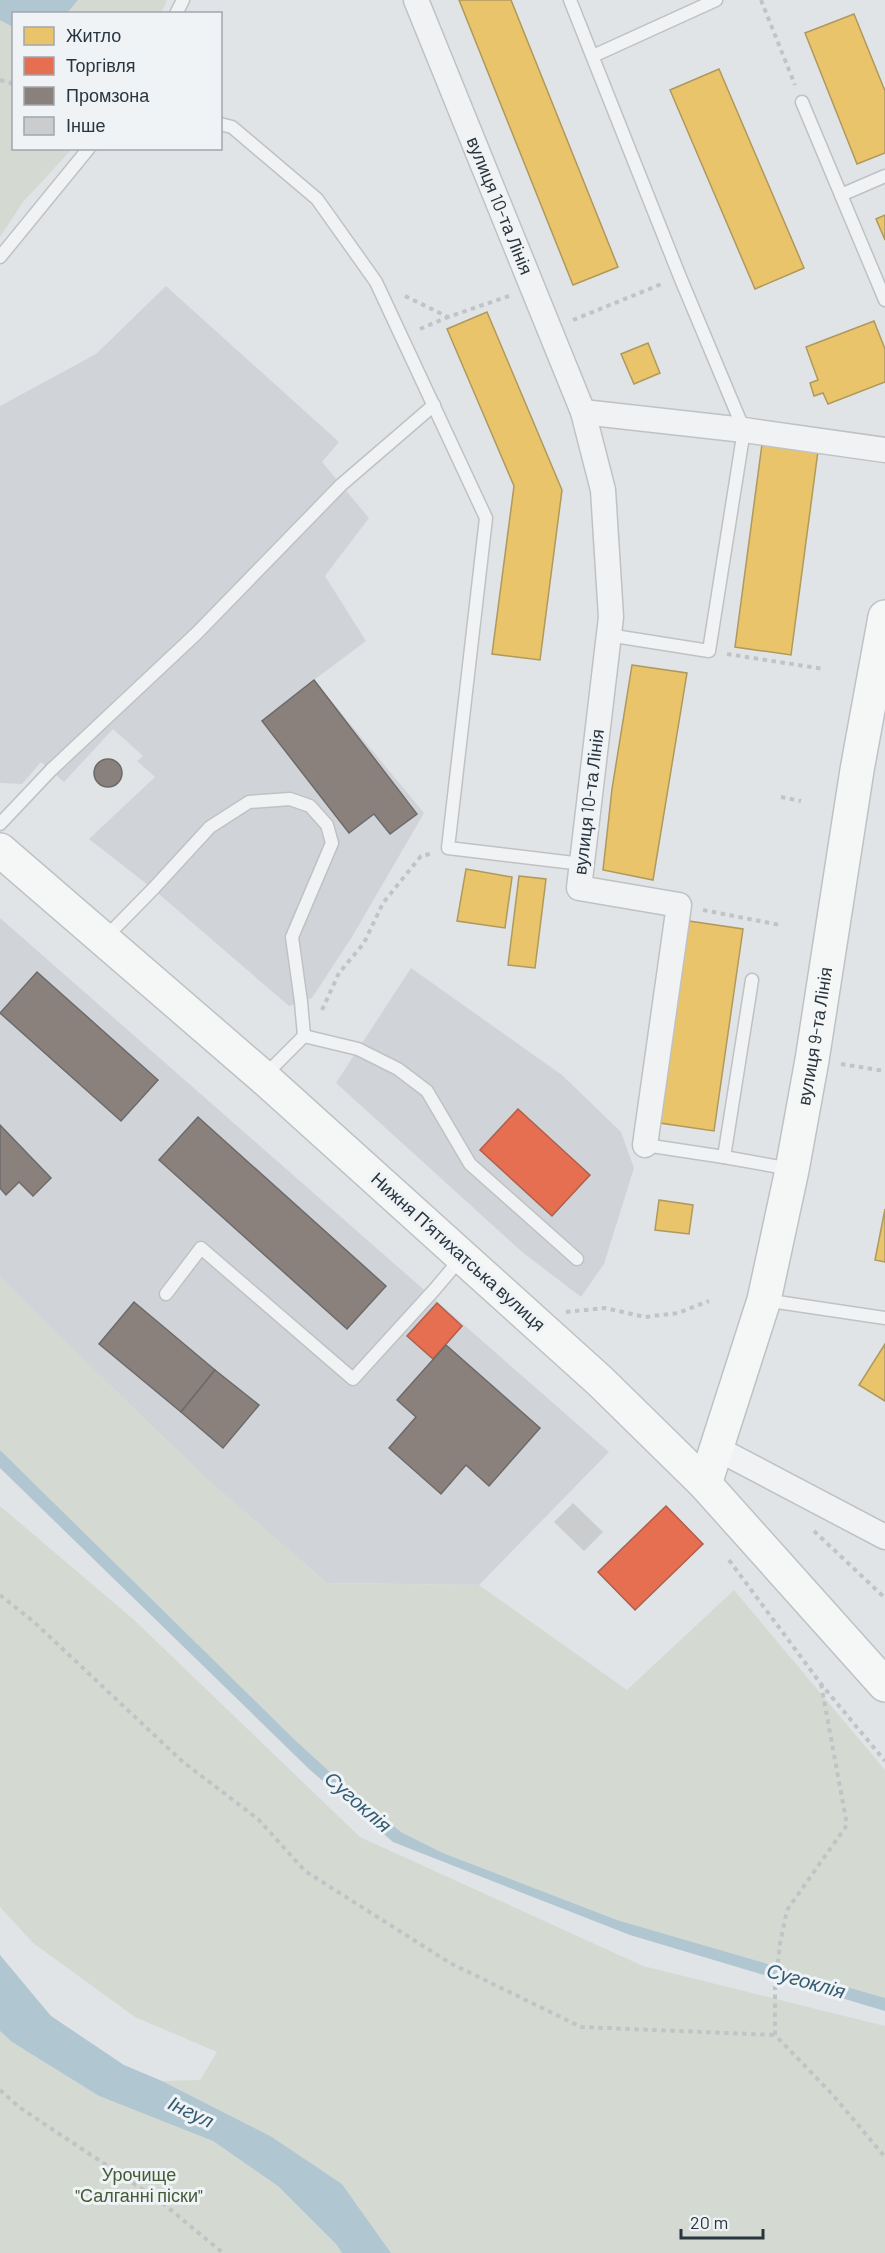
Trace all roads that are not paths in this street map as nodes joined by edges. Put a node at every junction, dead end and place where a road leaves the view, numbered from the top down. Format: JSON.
{"nodes":[{"id":1,"x":416,"y":0,"type":"edge"},
{"id":2,"x":570,"y":0,"type":"edge"},
{"id":3,"x":716,"y":0,"type":"edge"},
{"id":4,"x":593,"y":56,"type":"junction"},
{"id":5,"x":802,"y":102,"type":"road end"},
{"id":6,"x":222,"y":124,"type":"edge"},
{"id":7,"x":87,"y":150,"type":"edge"},
{"id":8,"x":885,"y":176,"type":"edge"},
{"id":9,"x":841,"y":195,"type":"junction"},
{"id":10,"x":0,"y":257,"type":"edge"},
{"id":11,"x":885,"y":300,"type":"edge"},
{"id":12,"x":434,"y":405,"type":"junction"},
{"id":13,"x":583,"y":412,"type":"junction"},
{"id":14,"x":744,"y":430,"type":"junction"},
{"id":15,"x":885,"y":450,"type":"edge"},
{"id":16,"x":885,"y":617,"type":"edge"},
{"id":17,"x":608,"y":635,"type":"junction"},
{"id":18,"x":0,"y":824,"type":"edge"},
{"id":19,"x":0,"y":850,"type":"edge"},
{"id":20,"x":582,"y":864,"type":"junction"},
{"id":21,"x":103,"y":939,"type":"junction"},
{"id":22,"x":752,"y":980,"type":"dead end"},
{"id":23,"x":304,"y":1036,"type":"junction"},
{"id":24,"x":263,"y":1077,"type":"junction"},
{"id":25,"x":645,"y":1145,"type":"joint"},
{"id":26,"x":724,"y":1157,"type":"junction"},
{"id":27,"x":792,"y":1170,"type":"junction"},
{"id":28,"x":462,"y":1256,"type":"junction"},
{"id":29,"x":577,"y":1259,"type":"dead end"},
{"id":30,"x":166,"y":1294,"type":"dead end"},
{"id":31,"x":764,"y":1300,"type":"junction"},
{"id":32,"x":885,"y":1318,"type":"edge"},
{"id":33,"x":716,"y":1448,"type":"junction"},
{"id":34,"x":705,"y":1484,"type":"junction"},
{"id":35,"x":885,"y":1537,"type":"edge"},
{"id":36,"x":885,"y":1685,"type":"edge"}],
"edges":[{"from":1,"to":13,"type":"street","name":"вулиця 10-та Лінія"},
{"from":2,"to":4,"type":"lane"},
{"from":3,"to":4,"type":"lane"},
{"from":4,"to":14,"type":"lane"},
{"from":5,"to":9,"type":"lane"},
{"from":6,"to":12,"type":"lane"},
{"from":7,"to":10,"type":"lane"},
{"from":8,"to":9,"type":"lane"},
{"from":9,"to":11,"type":"lane"},
{"from":12,"to":18,"type":"lane"},
{"from":12,"to":20,"type":"lane"},
{"from":13,"to":14,"type":"street"},
{"from":13,"to":17,"type":"street","name":"вулиця 10-та Лінія"},
{"from":14,"to":15,"type":"street"},
{"from":14,"to":17,"type":"lane"},
{"from":16,"to":27,"type":"street","name":"вулиця 9-та Лінія"},
{"from":17,"to":20,"type":"street","name":"вулиця 10-та Лінія"},
{"from":19,"to":21,"type":"street","name":"Нижня Пʼятихатська вулиця"},
{"from":20,"to":25,"type":"street","name":"вулиця 10-та Лінія"},
{"from":21,"to":23,"type":"lane"},
{"from":21,"to":24,"type":"street","name":"Нижня Пʼятихатська вулиця"},
{"from":22,"to":26,"type":"lane"},
{"from":23,"to":24,"type":"lane"},
{"from":23,"to":29,"type":"lane"},
{"from":24,"to":28,"type":"street","name":"Нижня Пʼятихатська вулиця"},
{"from":25,"to":26,"type":"lane"},
{"from":26,"to":27,"type":"lane"},
{"from":27,"to":31,"type":"street","name":"вулиця 9-та Лінія"},
{"from":28,"to":30,"type":"lane"},
{"from":28,"to":34,"type":"street","name":"Нижня Пʼятихатська вулиця"},
{"from":31,"to":32,"type":"lane"},
{"from":31,"to":33,"type":"street","name":"вулиця 9-та Лінія"},
{"from":33,"to":34,"type":"street","name":"вулиця 9-та Лінія"},
{"from":33,"to":35,"type":"street"},
{"from":34,"to":36,"type":"street","name":"Нижня Пʼятихатська вулиця"}]}
